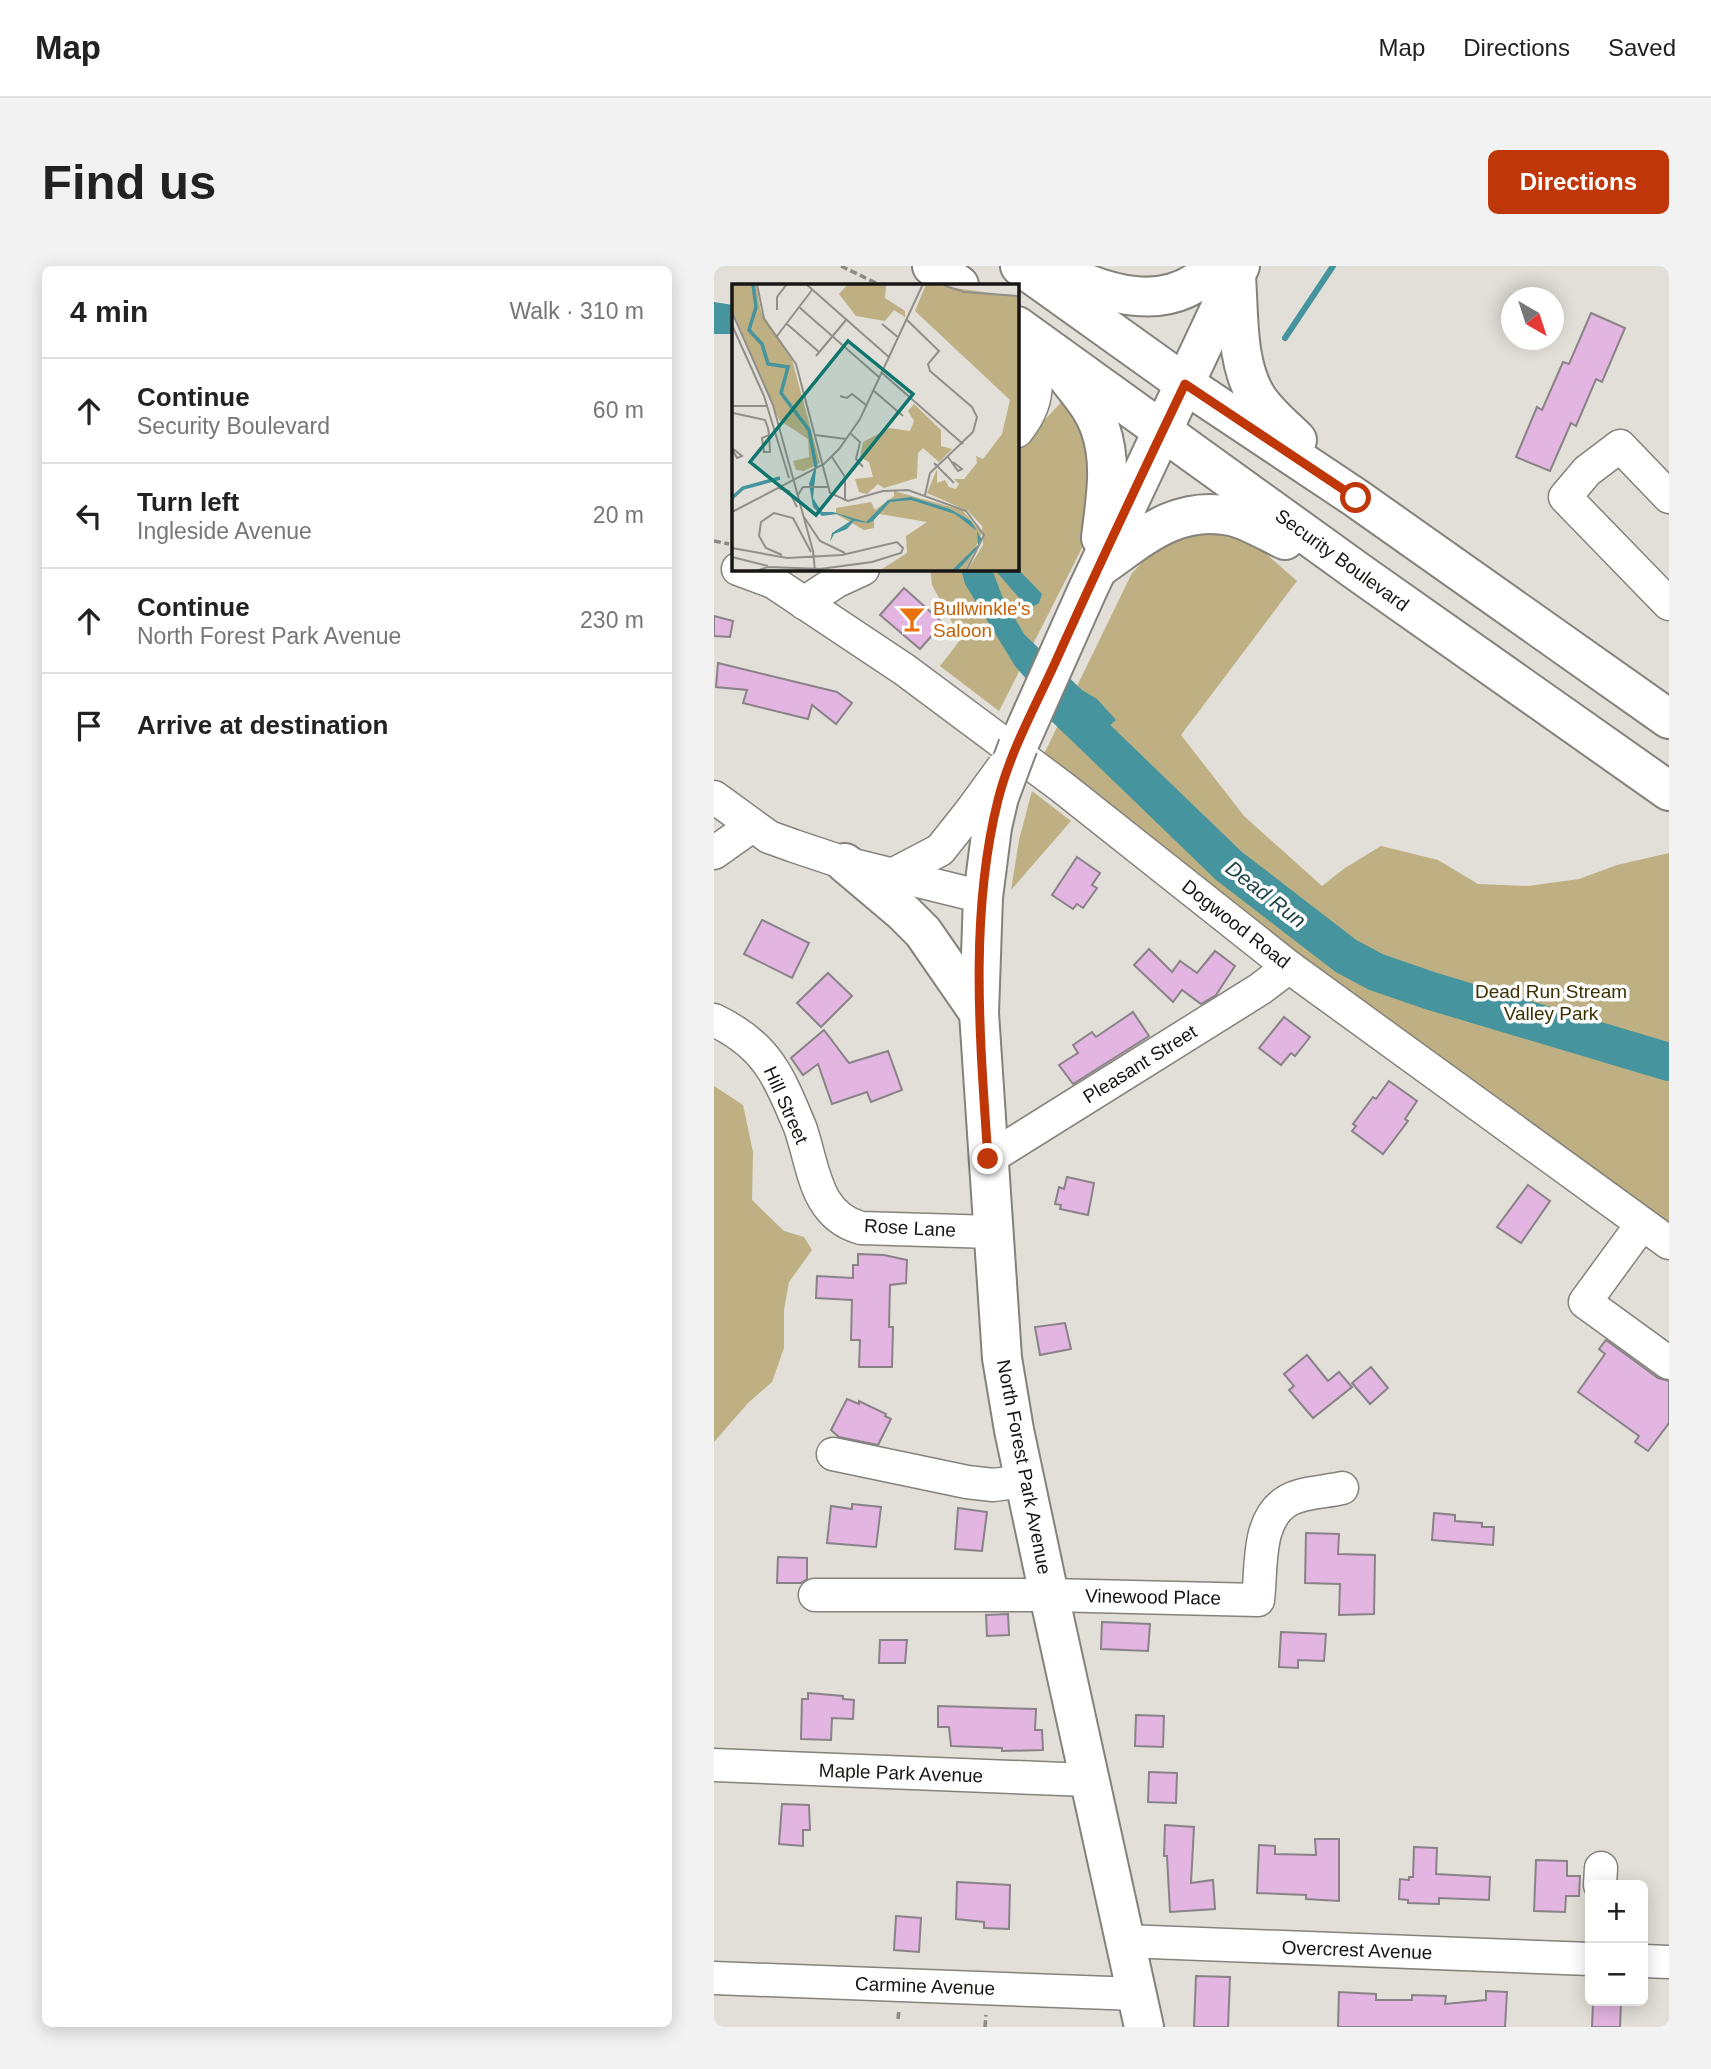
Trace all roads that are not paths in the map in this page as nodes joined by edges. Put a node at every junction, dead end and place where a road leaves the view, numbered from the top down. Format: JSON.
{"nodes":[{"id":1,"x":932,"y":266,"type":"edge"},
{"id":2,"x":1020,"y":266,"type":"edge"},
{"id":3,"x":1049,"y":266,"type":"edge"},
{"id":4,"x":1230,"y":269,"type":"edge"},
{"id":5,"x":958,"y":284,"type":"edge"},
{"id":6,"x":1026,"y":335,"type":"edge"},
{"id":7,"x":1185,"y":384,"type":"junction"},
{"id":8,"x":1018,"y":430,"type":"edge"},
{"id":9,"x":1163,"y":431,"type":"junction"},
{"id":10,"x":1356,"y":498,"type":"junction"},
{"id":11,"x":1669,"y":498,"type":"edge"},
{"id":12,"x":714,"y":566,"type":"edge"},
{"id":13,"x":732,"y":568,"type":"edge"},
{"id":14,"x":740,"y":570,"type":"edge"},
{"id":15,"x":861,"y":570,"type":"edge"},
{"id":16,"x":1361,"y":574,"type":"junction"},
{"id":17,"x":1093,"y":579,"type":"junction"},
{"id":18,"x":804,"y":603,"type":"junction"},
{"id":19,"x":1669,"y":604,"type":"edge"},
{"id":20,"x":1669,"y":719,"type":"edge"},
{"id":21,"x":1669,"y":790,"type":"edge"},
{"id":22,"x":714,"y":797,"type":"edge"},
{"id":23,"x":981,"y":819,"type":"junction"},
{"id":24,"x":752,"y":826,"type":"junction"},
{"id":25,"x":714,"y":853,"type":"edge"},
{"id":26,"x":845,"y":863,"type":"junction"},
{"id":27,"x":894,"y":874,"type":"junction"},
{"id":28,"x":983,"y":897,"type":"junction"},
{"id":29,"x":1289,"y":967,"type":"junction"},
{"id":30,"x":979,"y":1013,"type":"junction"},
{"id":31,"x":714,"y":1020,"type":"edge"},
{"id":32,"x":988,"y":1159,"type":"junction"},
{"id":33,"x":831,"y":1211,"type":"joint"},
{"id":34,"x":1642,"y":1224,"type":"junction"},
{"id":35,"x":993,"y":1232,"type":"junction"},
{"id":36,"x":1669,"y":1243,"type":"edge"},
{"id":37,"x":1669,"y":1363,"type":"edge"},
{"id":38,"x":833,"y":1454,"type":"dead end"},
{"id":39,"x":1025,"y":1481,"type":"junction"},
{"id":40,"x":1342,"y":1488,"type":"dead end"},
{"id":41,"x":815,"y":1595,"type":"dead end"},
{"id":42,"x":1049,"y":1595,"type":"junction"},
{"id":43,"x":714,"y":1765,"type":"edge"},
{"id":44,"x":1088,"y":1780,"type":"junction"},
{"id":45,"x":1125,"y":1941,"type":"junction"},
{"id":46,"x":1585,"y":1959,"type":"edge"},
{"id":47,"x":1648,"y":1961,"type":"edge"},
{"id":48,"x":1669,"y":1962,"type":"edge"},
{"id":49,"x":714,"y":1978,"type":"edge"},
{"id":50,"x":1140,"y":2010,"type":"edge"}],
"edges":[{"from":1,"to":5,"type":"main road"},
{"from":2,"to":7,"type":"main road"},
{"from":3,"to":4,"type":"main road"},
{"from":4,"to":7,"type":"main road","name":"North Forest Park Avenue"},
{"from":4,"to":10,"type":"main road"},
{"from":6,"to":8,"type":"street"},
{"from":6,"to":9,"type":"main road","name":"Security Boulevard"},
{"from":6,"to":17,"type":"main road"},
{"from":7,"to":9,"type":"main road","name":"North Forest Park Avenue"},
{"from":7,"to":10,"type":"main road"},
{"from":9,"to":16,"type":"main road","name":"Security Boulevard"},
{"from":9,"to":17,"type":"main road","name":"North Forest Park Avenue"},
{"from":10,"to":20,"type":"main road"},
{"from":11,"to":19,"type":"street"},
{"from":12,"to":13,"type":"street","name":"Dogwood Road"},
{"from":14,"to":18,"type":"street","name":"Dogwood Road"},
{"from":15,"to":18,"type":"street"},
{"from":16,"to":17,"type":"main road"},
{"from":16,"to":21,"type":"main road","name":"Security Boulevard"},
{"from":17,"to":23,"type":"main road","name":"North Forest Park Avenue","bridge":true},
{"from":18,"to":29,"type":"street","name":"Dogwood Road"},
{"from":22,"to":24,"type":"street"},
{"from":23,"to":27,"type":"street"},
{"from":23,"to":28,"type":"main road","name":"North Forest Park Avenue"},
{"from":24,"to":25,"type":"street"},
{"from":24,"to":26,"type":"street"},
{"from":26,"to":27,"type":"street"},
{"from":26,"to":30,"type":"main road"},
{"from":27,"to":28,"type":"street"},
{"from":28,"to":30,"type":"main road","name":"North Forest Park Avenue"},
{"from":29,"to":32,"type":"street","name":"Pleasant Street"},
{"from":29,"to":34,"type":"street","name":"Dogwood Road"},
{"from":30,"to":32,"type":"main road","name":"North Forest Park Avenue"},
{"from":31,"to":33,"type":"street","name":"Hill Street"},
{"from":32,"to":35,"type":"main road","name":"North Forest Park Avenue"},
{"from":33,"to":35,"type":"street","name":"Rose Lane"},
{"from":34,"to":36,"type":"street","name":"Dogwood Road"},
{"from":34,"to":37,"type":"street"},
{"from":35,"to":39,"type":"main road","name":"North Forest Park Avenue"},
{"from":38,"to":39,"type":"street"},
{"from":39,"to":42,"type":"main road","name":"North Forest Park Avenue"},
{"from":40,"to":42,"type":"street","name":"Vinewood Place"},
{"from":41,"to":42,"type":"street","name":"Vinewood Place"},
{"from":42,"to":44,"type":"main road","name":"North Forest Park Avenue"},
{"from":43,"to":44,"type":"street","name":"Maple Park Avenue"},
{"from":44,"to":45,"type":"main road","name":"North Forest Park Avenue"},
{"from":45,"to":46,"type":"street","name":"Overcrest Avenue"},
{"from":45,"to":50,"type":"main road","name":"North Forest Park Avenue"},
{"from":47,"to":48,"type":"street"},
{"from":49,"to":50,"type":"street","name":"Carmine Avenue"}]}
